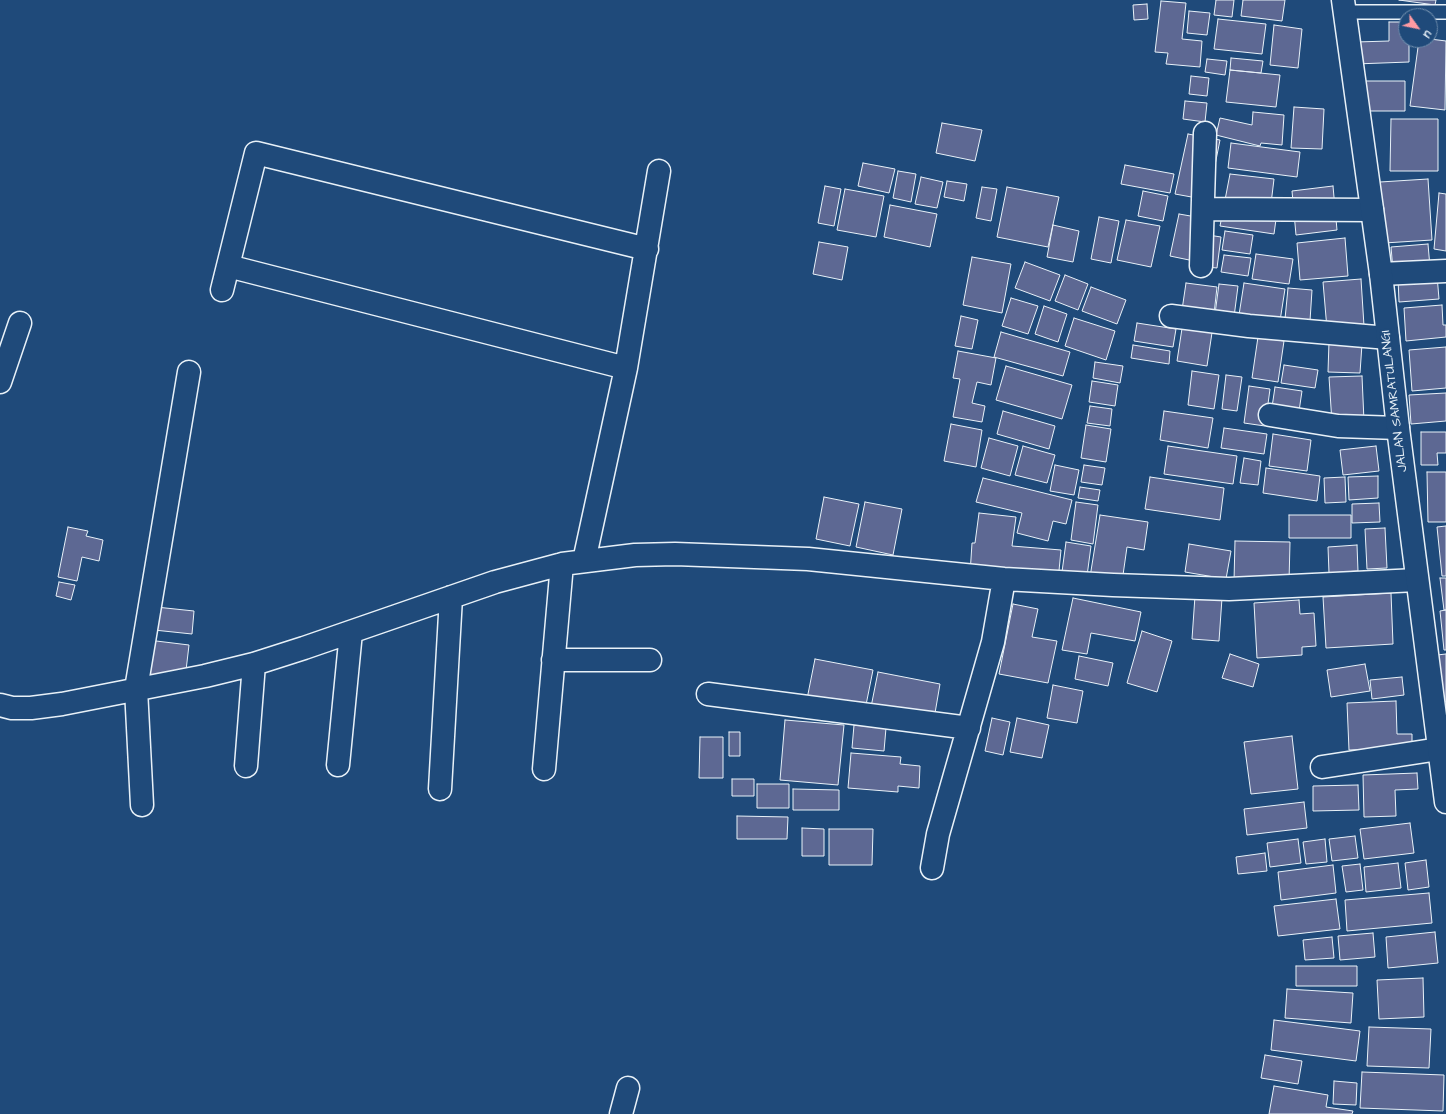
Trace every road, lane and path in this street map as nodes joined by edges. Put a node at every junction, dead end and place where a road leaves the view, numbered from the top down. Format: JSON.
{"nodes":[{"id":1,"x":1343,"y":6,"type":"edge"},
{"id":2,"x":1446,"y":12,"type":"edge"},
{"id":3,"x":1205,"y":133,"type":"dead end"},
{"id":4,"x":659,"y":172,"type":"dead end"},
{"id":5,"x":1203,"y":209,"type":"junction"},
{"id":6,"x":1372,"y":210,"type":"junction"},
{"id":7,"x":647,"y":249,"type":"junction"},
{"id":8,"x":228,"y":266,"type":"junction"},
{"id":9,"x":1201,"y":266,"type":"dead end"},
{"id":10,"x":1446,"y":271,"type":"edge"},
{"id":11,"x":1381,"y":274,"type":"junction"},
{"id":12,"x":222,"y":290,"type":"dead end"},
{"id":13,"x":1171,"y":316,"type":"dead end"},
{"id":14,"x":20,"y":323,"type":"dead end"},
{"id":15,"x":1388,"y":338,"type":"junction"},
{"id":16,"x":626,"y":368,"type":"junction"},
{"id":17,"x":189,"y":372,"type":"dead end"},
{"id":18,"x":0,"y":382,"type":"edge"},
{"id":19,"x":1270,"y":415,"type":"dead end"},
{"id":20,"x":1398,"y":428,"type":"junction"},
{"id":21,"x":584,"y":561,"type":"junction"},
{"id":22,"x":562,"y":564,"type":"junction"},
{"id":23,"x":1004,"y":579,"type":"junction"},
{"id":24,"x":1417,"y":580,"type":"junction"},
{"id":25,"x":451,"y":597,"type":"junction"},
{"id":26,"x":351,"y":632,"type":"junction"},
{"id":27,"x":554,"y":660,"type":"junction"},
{"id":28,"x":650,"y":660,"type":"dead end"},
{"id":29,"x":254,"y":664,"type":"junction"},
{"id":30,"x":136,"y":689,"type":"junction"},
{"id":31,"x":708,"y":694,"type":"dead end"},
{"id":32,"x":0,"y":705,"type":"edge"},
{"id":33,"x":1440,"y":713,"type":"edge"},
{"id":34,"x":969,"y":728,"type":"junction"},
{"id":35,"x":1439,"y":749,"type":"junction"},
{"id":36,"x":338,"y":765,"type":"dead end"},
{"id":37,"x":246,"y":766,"type":"dead end"},
{"id":38,"x":1322,"y":767,"type":"dead end"},
{"id":39,"x":544,"y":770,"type":"dead end"},
{"id":40,"x":440,"y":789,"type":"dead end"},
{"id":41,"x":1446,"y":802,"type":"edge"},
{"id":42,"x":142,"y":805,"type":"dead end"},
{"id":43,"x":932,"y":868,"type":"dead end"},
{"id":44,"x":628,"y":1088,"type":"dead end"},
{"id":45,"x":621,"y":1114,"type":"edge"}],
"edges":[{"from":1,"to":2,"type":"lane"},
{"from":1,"to":6,"type":"street","name":"JALAN SAMRATULANGI"},
{"from":3,"to":5,"type":"street"},
{"from":4,"to":7,"type":"street"},
{"from":5,"to":6,"type":"street"},
{"from":5,"to":9,"type":"street"},
{"from":6,"to":11,"type":"street","name":"JALAN SAMRATULANGI"},
{"from":7,"to":8,"type":"street"},
{"from":7,"to":16,"type":"street"},
{"from":8,"to":12,"type":"street"},
{"from":8,"to":16,"type":"street"},
{"from":10,"to":11,"type":"street"},
{"from":11,"to":15,"type":"street","name":"JALAN SAMRATULANGI"},
{"from":13,"to":15,"type":"street"},
{"from":14,"to":18,"type":"street"},
{"from":15,"to":20,"type":"street","name":"JALAN SAMRATULANGI"},
{"from":16,"to":21,"type":"street"},
{"from":17,"to":30,"type":"street"},
{"from":19,"to":20,"type":"street"},
{"from":20,"to":24,"type":"street","name":"JALAN SAMRATULANGI"},
{"from":21,"to":22,"type":"street"},
{"from":21,"to":23,"type":"street"},
{"from":22,"to":25,"type":"street"},
{"from":22,"to":27,"type":"street"},
{"from":23,"to":24,"type":"street"},
{"from":23,"to":34,"type":"street"},
{"from":24,"to":33,"type":"street","name":"JALAN SAMRATULANGI"},
{"from":25,"to":26,"type":"street"},
{"from":25,"to":40,"type":"street"},
{"from":26,"to":29,"type":"street"},
{"from":26,"to":36,"type":"street"},
{"from":27,"to":28,"type":"street"},
{"from":27,"to":39,"type":"street"},
{"from":29,"to":30,"type":"street"},
{"from":29,"to":37,"type":"street"},
{"from":30,"to":32,"type":"street"},
{"from":30,"to":42,"type":"street"},
{"from":31,"to":34,"type":"street"},
{"from":33,"to":35,"type":"street","name":"JALAN SAMRATULANGI"},
{"from":34,"to":43,"type":"street"},
{"from":35,"to":38,"type":"street"},
{"from":35,"to":41,"type":"street","name":"JALAN SAMRATULANGI"},
{"from":44,"to":45,"type":"street"}]}
